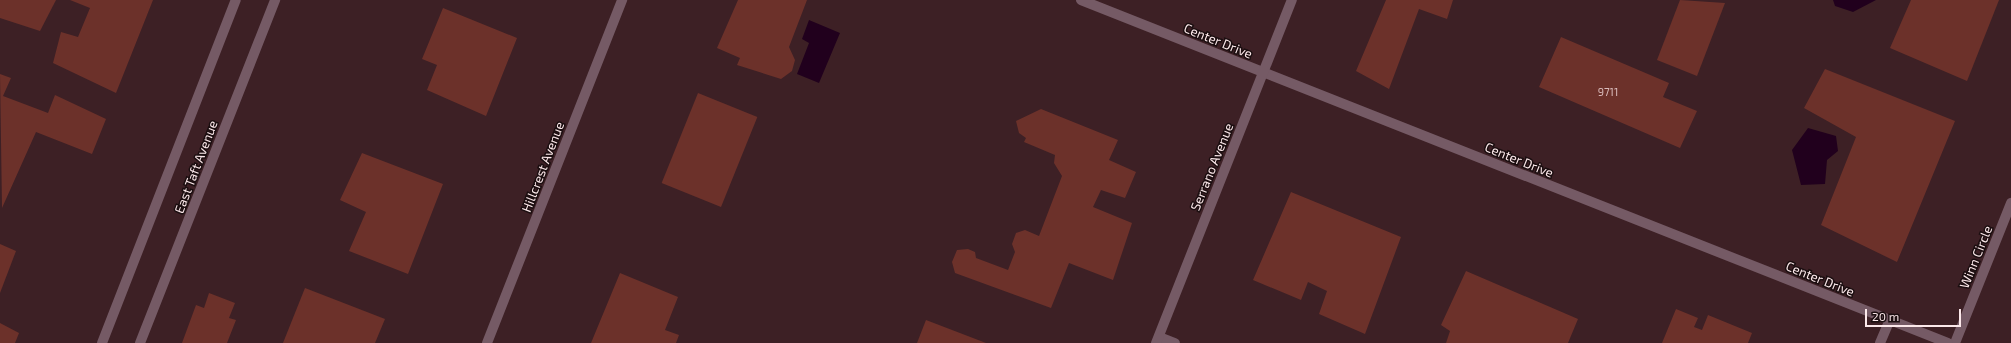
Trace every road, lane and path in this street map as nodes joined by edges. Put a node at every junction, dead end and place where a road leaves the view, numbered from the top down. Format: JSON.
{"nodes":[{"id":1,"x":236,"y":0,"type":"edge"},
{"id":2,"x":275,"y":0,"type":"edge"},
{"id":3,"x":622,"y":0,"type":"edge"},
{"id":4,"x":1081,"y":0,"type":"edge"},
{"id":5,"x":1292,"y":0,"type":"edge"},
{"id":6,"x":1263,"y":73,"type":"junction"},
{"id":7,"x":2011,"y":203,"type":"edge"},
{"id":8,"x":1890,"y":320,"type":"junction"},
{"id":9,"x":1157,"y":340,"type":"edge"},
{"id":10,"x":102,"y":343,"type":"edge"},
{"id":11,"x":140,"y":343,"type":"edge"},
{"id":12,"x":487,"y":343,"type":"edge"},
{"id":13,"x":1175,"y":343,"type":"edge"},
{"id":14,"x":1880,"y":343,"type":"edge"},
{"id":15,"x":1948,"y":343,"type":"edge"},
{"id":16,"x":1955,"y":343,"type":"edge"}],
"edges":[{"from":1,"to":10,"type":"street","name":"East Taft Avenue"},
{"from":2,"to":11,"type":"street","name":"East Taft Avenue"},
{"from":3,"to":12,"type":"street","name":"Hillcrest Avenue"},
{"from":4,"to":6,"type":"street","name":"Center Drive"},
{"from":5,"to":6,"type":"street","name":"Serrano Avenue"},
{"from":6,"to":8,"type":"street","name":"Center Drive"},
{"from":6,"to":9,"type":"street","name":"Serrano Avenue"},
{"from":7,"to":16,"type":"street","name":"Winn Circle"},
{"from":8,"to":14,"type":"street"},
{"from":8,"to":15,"type":"street","name":"Center Drive"},
{"from":9,"to":13,"type":"street"}]}
